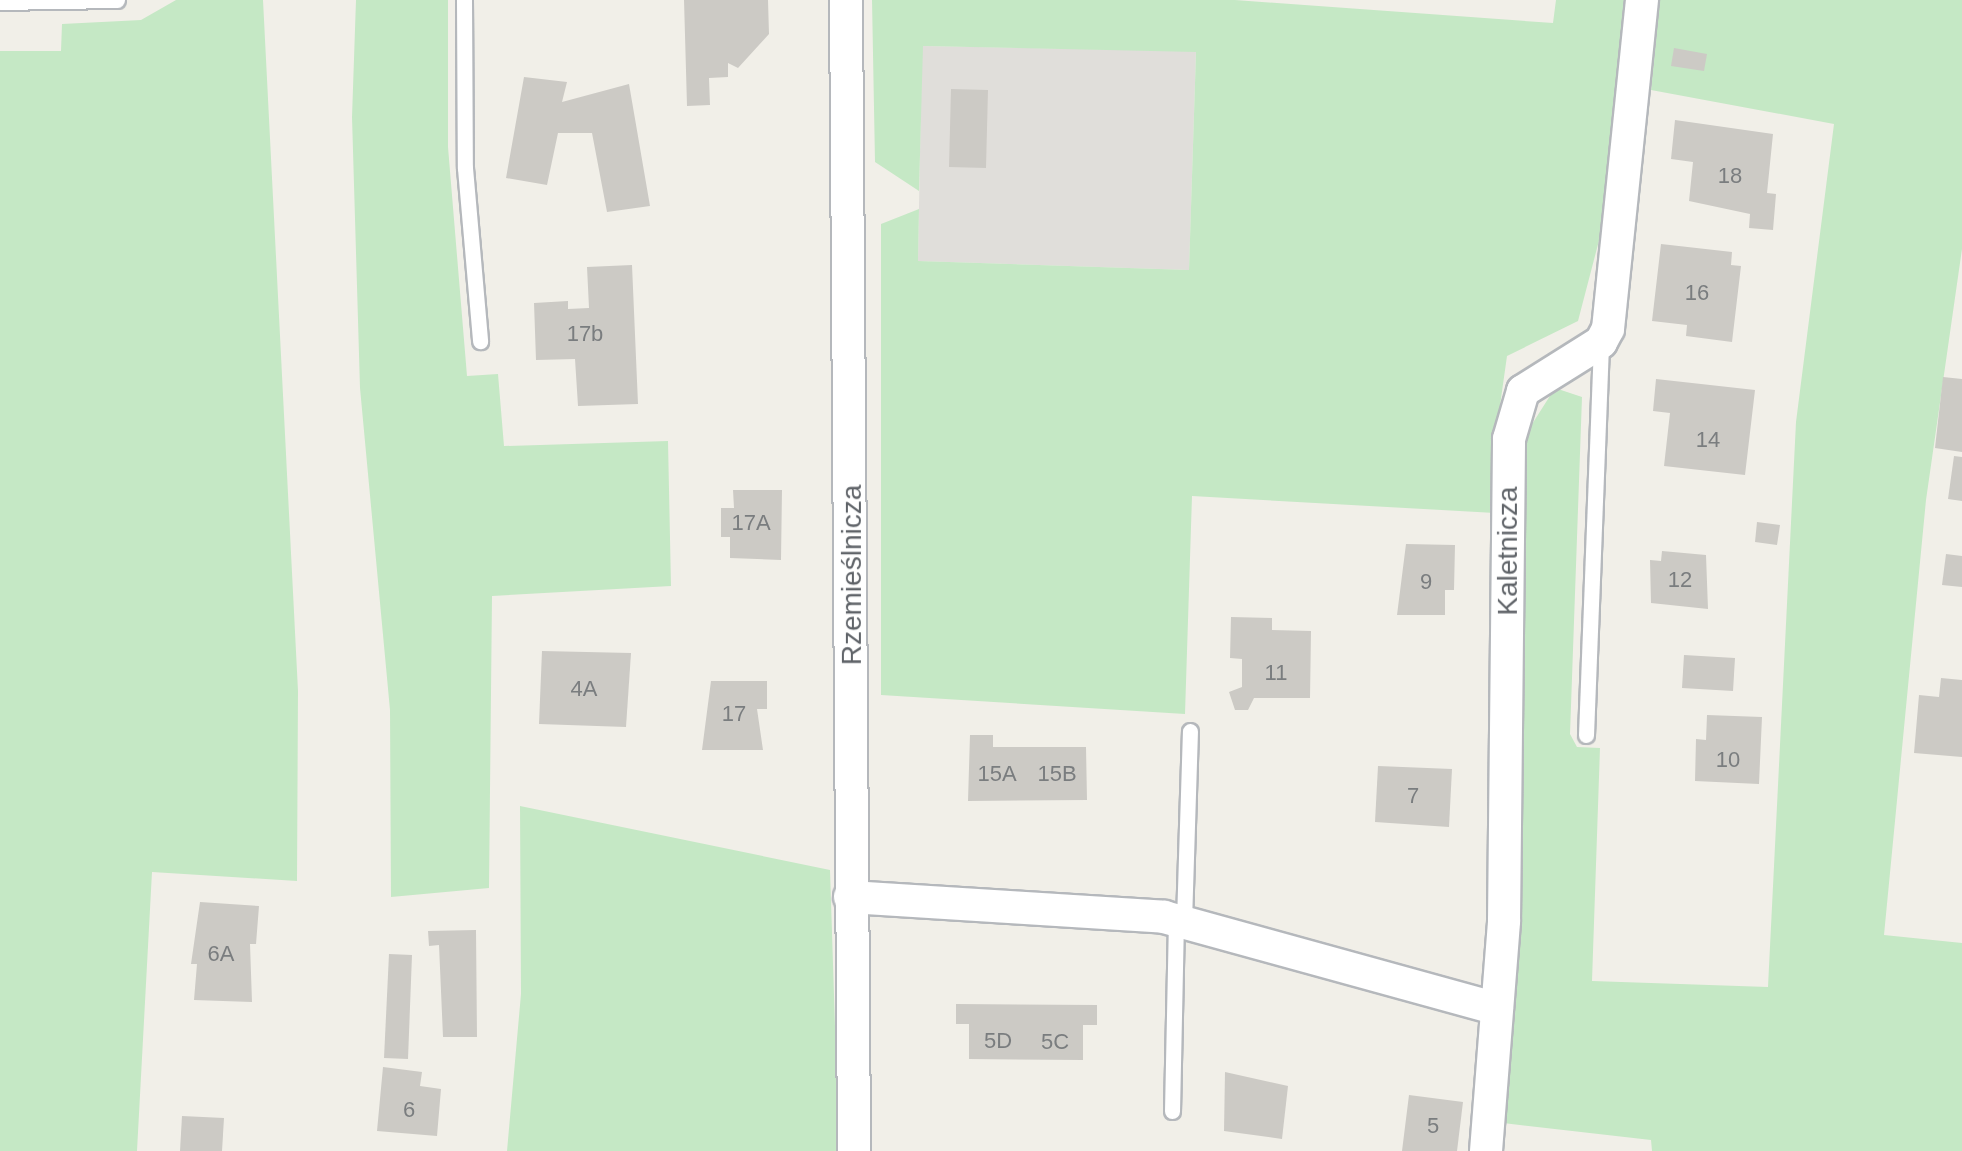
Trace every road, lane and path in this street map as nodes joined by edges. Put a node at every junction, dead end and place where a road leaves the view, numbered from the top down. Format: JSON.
{"nodes":[{"id":1,"x":118,"y":0,"type":"edge"},
{"id":2,"x":464,"y":0,"type":"edge"},
{"id":3,"x":846,"y":0,"type":"edge"},
{"id":4,"x":1642,"y":0,"type":"edge"},
{"id":5,"x":0,"y":2,"type":"edge"},
{"id":6,"x":480,"y":341,"type":"dead end"},
{"id":7,"x":1601,"y":342,"type":"junction"},
{"id":8,"x":1190,"y":731,"type":"dead end"},
{"id":9,"x":1586,"y":735,"type":"dead end"},
{"id":10,"x":850,"y":897,"type":"junction"},
{"id":11,"x":1180,"y":920,"type":"junction"},
{"id":12,"x":1497,"y":1010,"type":"junction"},
{"id":13,"x":1172,"y":1112,"type":"dead end"},
{"id":14,"x":854,"y":1151,"type":"edge"},
{"id":15,"x":1486,"y":1151,"type":"edge"}],
"edges":[{"from":1,"to":5,"type":"lane"},
{"from":2,"to":6,"type":"lane"},
{"from":3,"to":10,"type":"street","name":"Rzemieślnicza"},
{"from":4,"to":7,"type":"street"},
{"from":7,"to":9,"type":"lane"},
{"from":7,"to":12,"type":"street","name":"Kaletnicza"},
{"from":8,"to":11,"type":"lane"},
{"from":10,"to":11,"type":"street"},
{"from":10,"to":14,"type":"street","name":"Rzemieślnicza"},
{"from":11,"to":12,"type":"street"},
{"from":11,"to":13,"type":"lane"},
{"from":12,"to":15,"type":"street","name":"Kaletnicza"}]}
